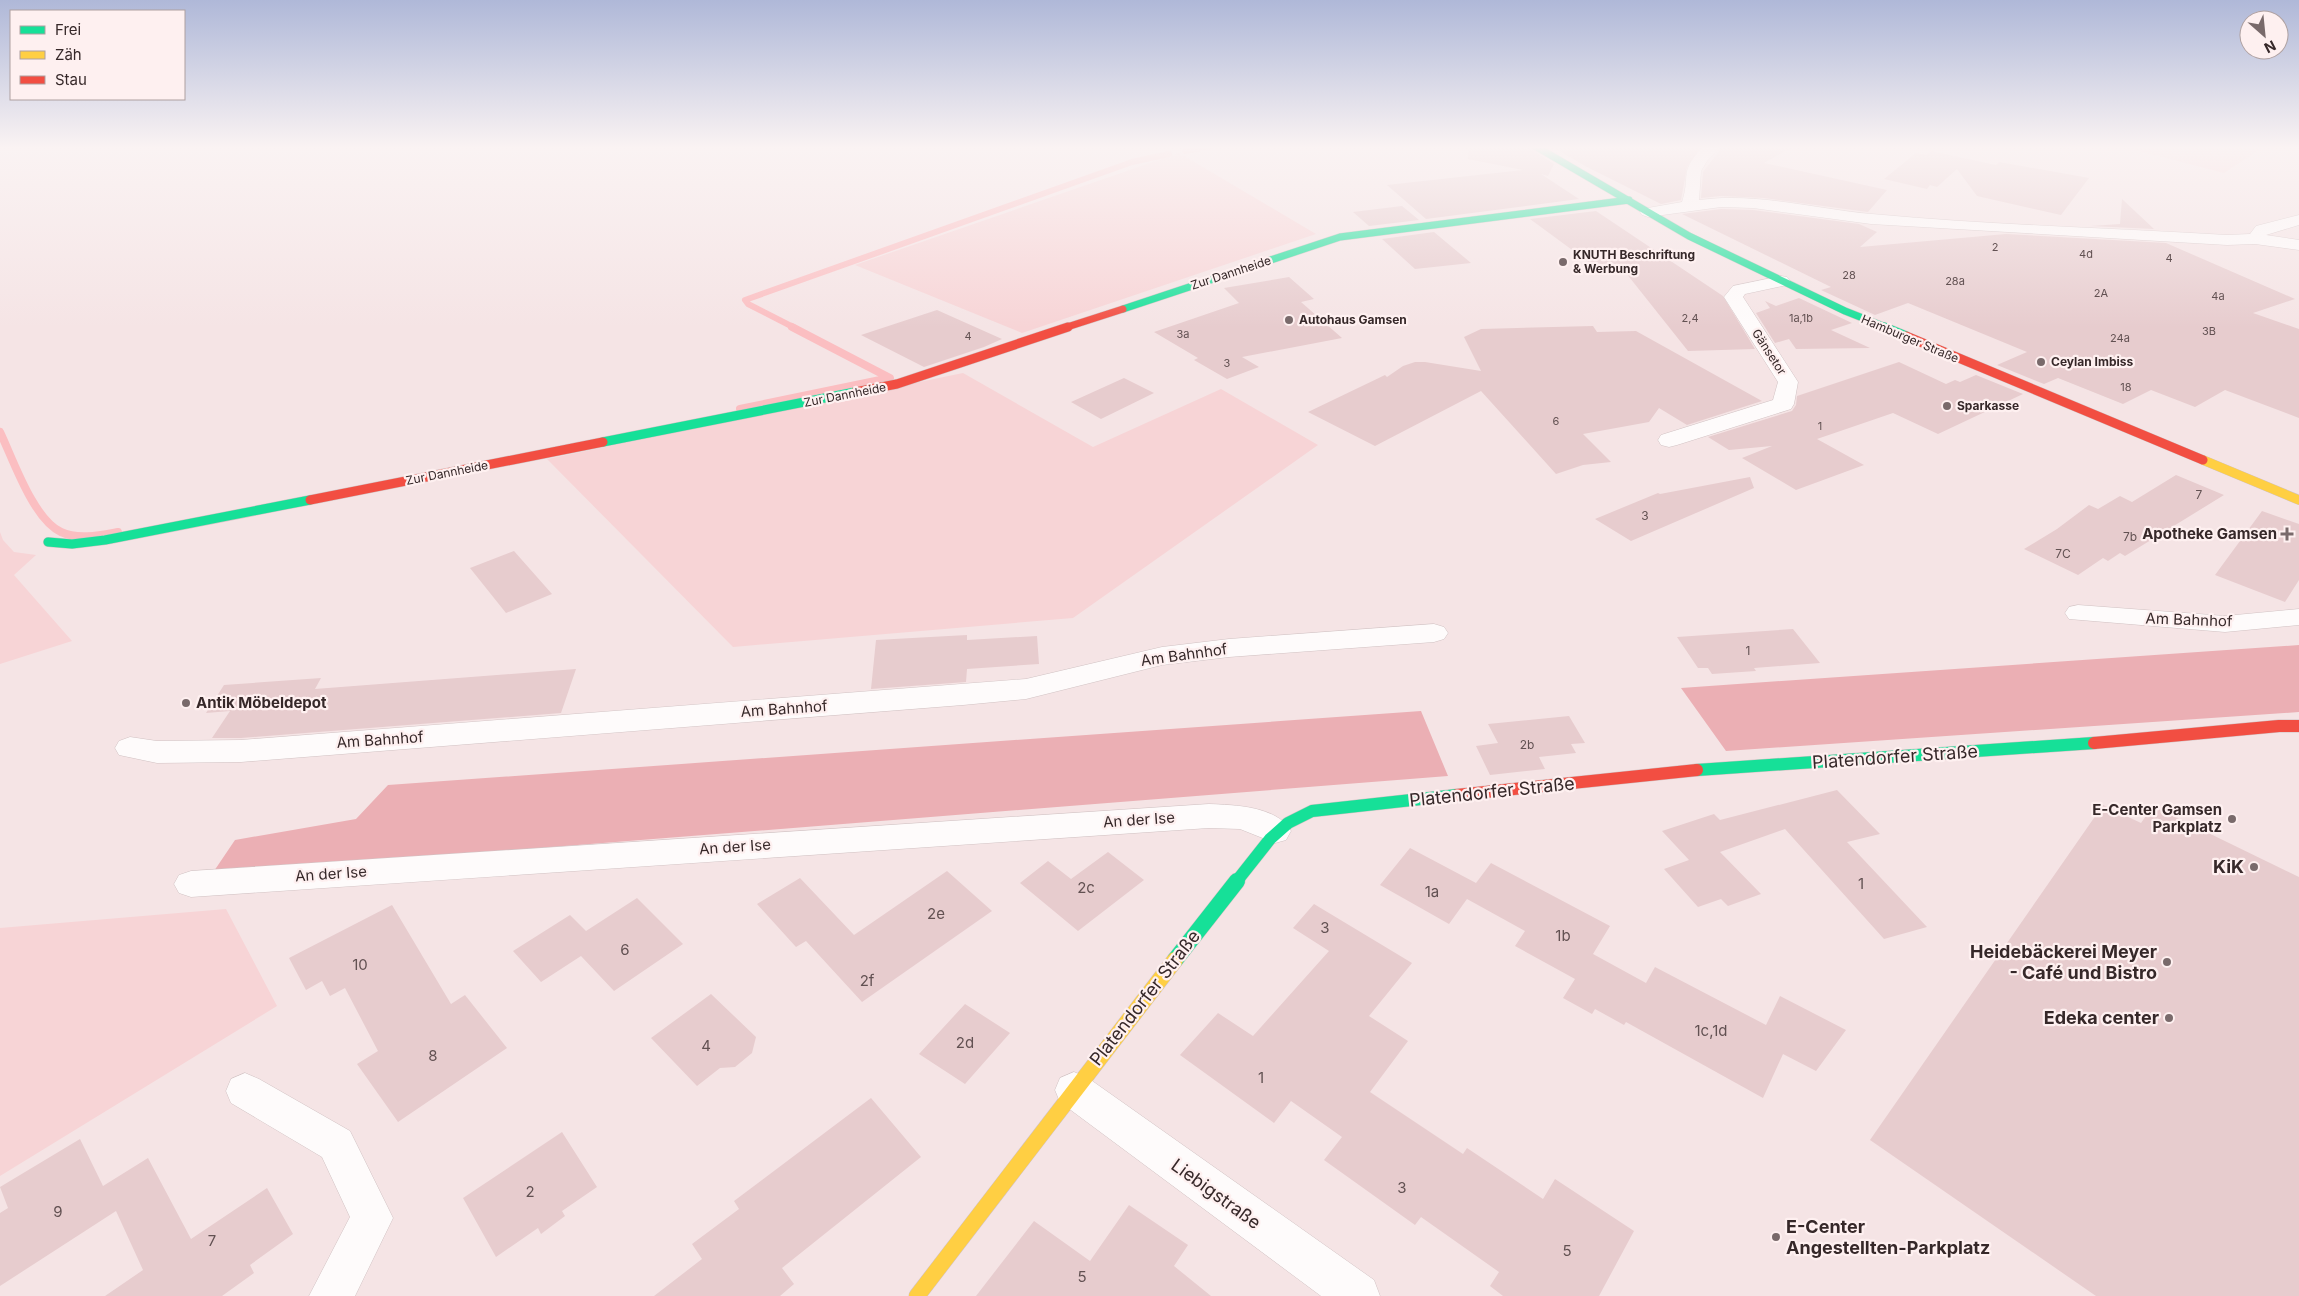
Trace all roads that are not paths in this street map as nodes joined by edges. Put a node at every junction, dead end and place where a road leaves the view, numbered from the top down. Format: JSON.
{"nodes":[{"id":1,"x":1577,"y":206,"type":"edge"},
{"id":2,"x":1639,"y":206,"type":"edge"},
{"id":3,"x":1680,"y":206,"type":"edge"},
{"id":4,"x":1786,"y":206,"type":"edge"},
{"id":5,"x":1648,"y":212,"type":"junction"},
{"id":6,"x":2299,"y":220,"type":"edge"},
{"id":7,"x":2255,"y":239,"type":"junction"},
{"id":8,"x":2299,"y":245,"type":"edge"},
{"id":9,"x":1781,"y":281,"type":"junction"},
{"id":10,"x":1669,"y":440,"type":"dead end"},
{"id":11,"x":2299,"y":500,"type":"edge"},
{"id":12,"x":48,"y":542,"type":"dead end"},
{"id":13,"x":2078,"y":613,"type":"dead end"},
{"id":14,"x":2299,"y":617,"type":"edge"},
{"id":15,"x":1434,"y":634,"type":"dead end"},
{"id":16,"x":2299,"y":726,"type":"edge"},
{"id":17,"x":130,"y":748,"type":"dead end"},
{"id":18,"x":1275,"y":832,"type":"junction"},
{"id":19,"x":192,"y":884,"type":"dead end"},
{"id":20,"x":1074,"y":1090,"type":"junction"},
{"id":21,"x":245,"y":1091,"type":"dead end"},
{"id":22,"x":331,"y":1296,"type":"edge"},
{"id":23,"x":917,"y":1296,"type":"edge"},
{"id":24,"x":1358,"y":1296,"type":"edge"}],
"edges":[{"from":1,"to":12,"type":"street","name":"Zur Dannheide"},
{"from":2,"to":5,"type":"street","name":"Hamburger Straße"},
{"from":3,"to":5,"type":"street"},
{"from":4,"to":7,"type":"street"},
{"from":5,"to":9,"type":"street","name":"Hamburger Straße"},
{"from":6,"to":7,"type":"street"},
{"from":7,"to":8,"type":"street"},
{"from":9,"to":10,"type":"street","name":"Gänsetor"},
{"from":9,"to":11,"type":"street","name":"Hamburger Straße"},
{"from":13,"to":14,"type":"street","name":"Am Bahnhof"},
{"from":15,"to":17,"type":"street","name":"Am Bahnhof"},
{"from":16,"to":18,"type":"street","name":"Platendorfer Straße"},
{"from":18,"to":19,"type":"street","name":"An der Ise"},
{"from":18,"to":20,"type":"street","name":"Platendorfer Straße"},
{"from":20,"to":23,"type":"street","name":"Platendorfer Straße"},
{"from":20,"to":24,"type":"street","name":"Liebigstraße"},
{"from":21,"to":22,"type":"street"}]}
